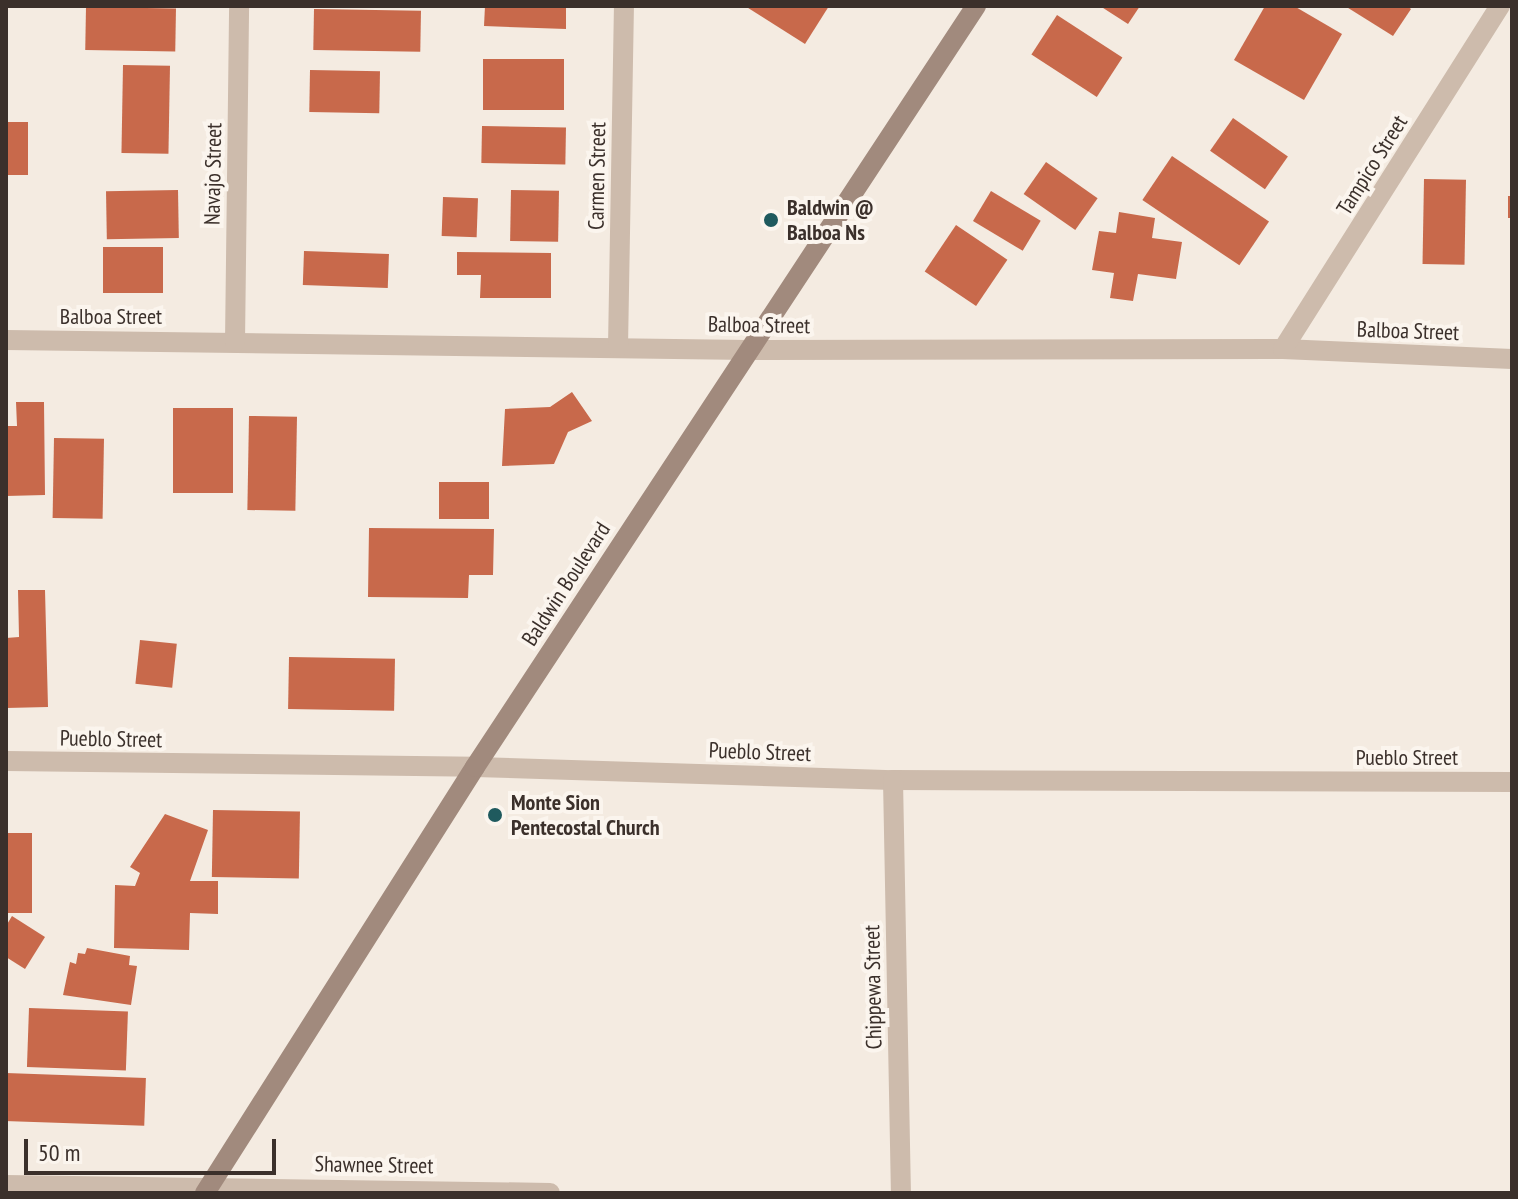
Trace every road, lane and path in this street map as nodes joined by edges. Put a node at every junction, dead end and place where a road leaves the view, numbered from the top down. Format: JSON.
{"nodes":[{"id":1,"x":239,"y":6,"type":"edge"},
{"id":2,"x":624,"y":6,"type":"edge"},
{"id":3,"x":976,"y":6,"type":"edge"},
{"id":4,"x":1500,"y":6,"type":"edge"},
{"id":5,"x":6,"y":340,"type":"edge"},
{"id":6,"x":235,"y":342,"type":"junction"},
{"id":7,"x":618,"y":347,"type":"junction"},
{"id":8,"x":1283,"y":349,"type":"junction"},
{"id":9,"x":748,"y":350,"type":"junction"},
{"id":10,"x":1512,"y":359,"type":"edge"},
{"id":11,"x":6,"y":761,"type":"edge"},
{"id":12,"x":475,"y":767,"type":"junction"},
{"id":13,"x":893,"y":780,"type":"junction"},
{"id":14,"x":1512,"y":782,"type":"edge"},
{"id":15,"x":6,"y":1185,"type":"edge"},
{"id":16,"x":207,"y":1190,"type":"edge"},
{"id":17,"x":550,"y":1193,"type":"edge"},
{"id":18,"x":901,"y":1193,"type":"edge"}],
"edges":[{"from":1,"to":6,"type":"street","name":"Navajo Street"},
{"from":2,"to":7,"type":"street","name":"Carmen Street"},
{"from":3,"to":9,"type":"main road","name":"Baldwin Boulevard"},
{"from":4,"to":8,"type":"street","name":"Tampico Street"},
{"from":5,"to":6,"type":"street","name":"Balboa Street"},
{"from":6,"to":7,"type":"street","name":"Balboa Street"},
{"from":7,"to":9,"type":"street","name":"Balboa Street"},
{"from":8,"to":9,"type":"street","name":"Balboa Street"},
{"from":8,"to":10,"type":"street","name":"Balboa Street"},
{"from":9,"to":12,"type":"main road","name":"Baldwin Boulevard"},
{"from":11,"to":12,"type":"street","name":"Pueblo Street"},
{"from":12,"to":13,"type":"street","name":"Pueblo Street"},
{"from":12,"to":16,"type":"main road","name":"Baldwin Boulevard"},
{"from":13,"to":14,"type":"street","name":"Pueblo Street"},
{"from":13,"to":18,"type":"street","name":"Chippewa Street"},
{"from":15,"to":16,"type":"street","name":"Shawnee Street"},
{"from":16,"to":17,"type":"street","name":"Shawnee Street"}]}
